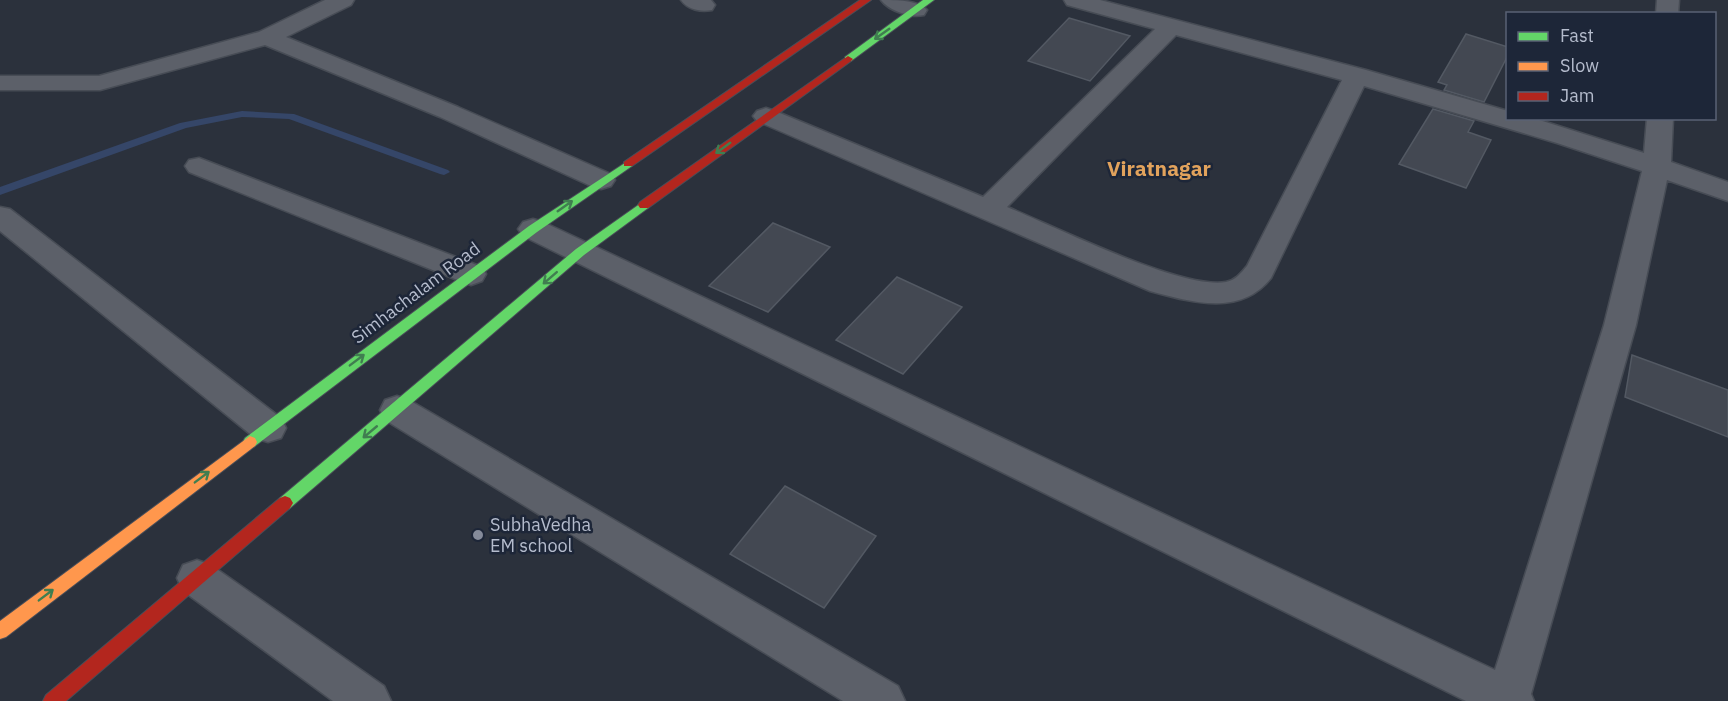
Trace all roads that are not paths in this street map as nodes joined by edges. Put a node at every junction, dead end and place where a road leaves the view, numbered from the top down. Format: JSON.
{"nodes":[{"id":1,"x":343,"y":0,"type":"edge"},
{"id":2,"x":866,"y":0,"type":"edge"},
{"id":3,"x":892,"y":0,"type":"edge"},
{"id":4,"x":1075,"y":0,"type":"edge"},
{"id":5,"x":922,"y":5,"type":"edge"},
{"id":6,"x":1171,"y":27,"type":"junction"},
{"id":7,"x":267,"y":37,"type":"junction"},
{"id":8,"x":1357,"y":75,"type":"junction"},
{"id":9,"x":0,"y":83,"type":"edge"},
{"id":10,"x":766,"y":116,"type":"junction"},
{"id":11,"x":1506,"y":120,"type":"edge"},
{"id":12,"x":1507,"y":120,"type":"edge"},
{"id":13,"x":1660,"y":120,"type":"edge"},
{"id":14,"x":1657,"y":165,"type":"junction"},
{"id":15,"x":199,"y":166,"type":"dead end"},
{"id":16,"x":601,"y":180,"type":"junction"},
{"id":17,"x":1728,"y":192,"type":"edge"},
{"id":18,"x":988,"y":209,"type":"junction"},
{"id":19,"x":0,"y":216,"type":"edge"},
{"id":20,"x":533,"y":229,"type":"junction"},
{"id":21,"x":580,"y":252,"type":"junction"},
{"id":22,"x":471,"y":274,"type":"junction"},
{"id":23,"x":397,"y":410,"type":"junction"},
{"id":24,"x":267,"y":428,"type":"junction"},
{"id":25,"x":197,"y":578,"type":"junction"},
{"id":26,"x":0,"y":631,"type":"edge"},
{"id":27,"x":1509,"y":700,"type":"edge"},
{"id":28,"x":52,"y":701,"type":"edge"},
{"id":29,"x":369,"y":701,"type":"edge"},
{"id":30,"x":883,"y":701,"type":"edge"}],
"edges":[{"from":1,"to":7,"type":"street"},
{"from":2,"to":16,"type":"main road","name":"Simhachalam Road"},
{"from":3,"to":5,"type":"street"},
{"from":4,"to":6,"type":"street"},
{"from":5,"to":10,"type":"main road","one_way":true},
{"from":6,"to":8,"type":"street"},
{"from":6,"to":18,"type":"street"},
{"from":7,"to":9,"type":"street"},
{"from":7,"to":16,"type":"street"},
{"from":8,"to":11,"type":"street"},
{"from":8,"to":18,"type":"street"},
{"from":10,"to":18,"type":"street"},
{"from":10,"to":21,"type":"main road","one_way":true},
{"from":12,"to":14,"type":"street"},
{"from":13,"to":14,"type":"street"},
{"from":14,"to":17,"type":"street"},
{"from":14,"to":27,"type":"street"},
{"from":15,"to":22,"type":"street"},
{"from":20,"to":16,"type":"main road","name":"Simhachalam Road","one_way":true},
{"from":19,"to":24,"type":"street"},
{"from":20,"to":21,"type":"street"},
{"from":20,"to":22,"type":"main road","name":"Simhachalam Road"},
{"from":21,"to":23,"type":"main road","one_way":true},
{"from":21,"to":27,"type":"street"},
{"from":24,"to":22,"type":"main road","name":"Simhachalam Road","one_way":true},
{"from":23,"to":25,"type":"main road","one_way":true},
{"from":23,"to":30,"type":"street"},
{"from":26,"to":24,"type":"main road","name":"Simhachalam Road","one_way":true},
{"from":25,"to":28,"type":"main road"},
{"from":25,"to":29,"type":"street"}]}
